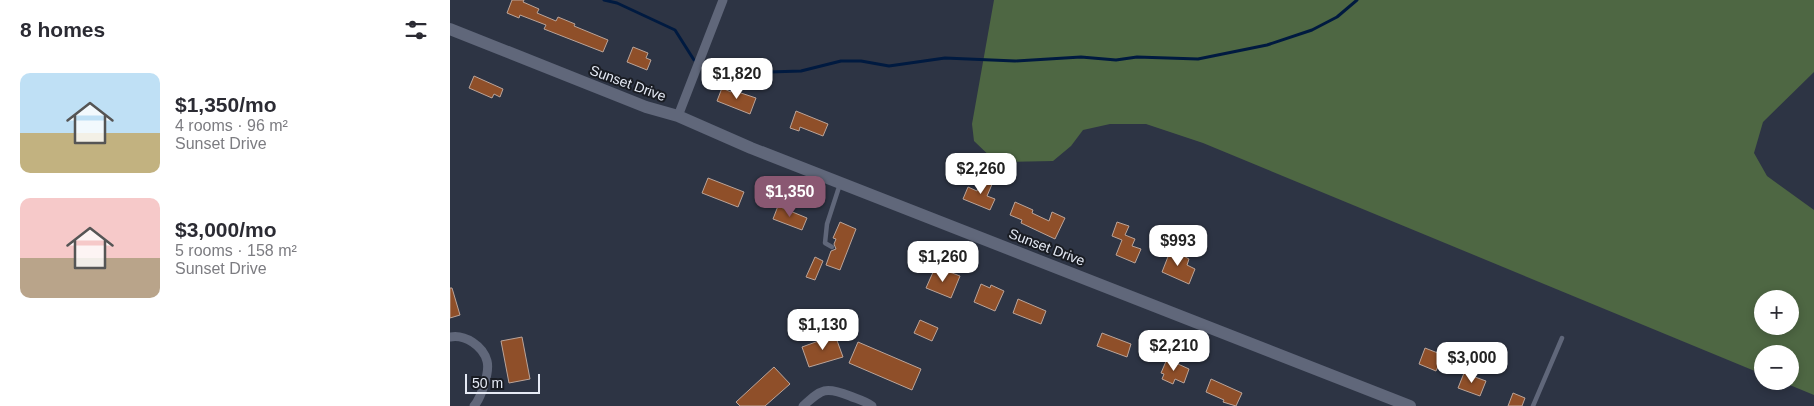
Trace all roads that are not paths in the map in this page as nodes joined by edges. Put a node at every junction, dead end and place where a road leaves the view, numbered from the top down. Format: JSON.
{"nodes":[{"id":1,"x":723,"y":0,"type":"edge"},
{"id":2,"x":450,"y":29,"type":"edge"},
{"id":3,"x":678,"y":116,"type":"junction"},
{"id":4,"x":840,"y":183,"type":"junction"},
{"id":5,"x":832,"y":247,"type":"dead end"},
{"id":6,"x":450,"y":338,"type":"edge"},
{"id":7,"x":1562,"y":338,"type":"dead end"},
{"id":8,"x":474,"y":406,"type":"edge"},
{"id":9,"x":803,"y":406,"type":"edge"},
{"id":10,"x":872,"y":406,"type":"edge"},
{"id":11,"x":1410,"y":406,"type":"edge"},
{"id":12,"x":1533,"y":406,"type":"edge"}],
"edges":[{"from":1,"to":3,"type":"street"},
{"from":2,"to":3,"type":"street","name":"Sunset Drive"},
{"from":3,"to":4,"type":"street","name":"Sunset Drive"},
{"from":4,"to":5,"type":"lane"},
{"from":4,"to":11,"type":"street","name":"Sunset Drive"},
{"from":6,"to":8,"type":"street"},
{"from":7,"to":12,"type":"lane"},
{"from":9,"to":10,"type":"street"}]}
